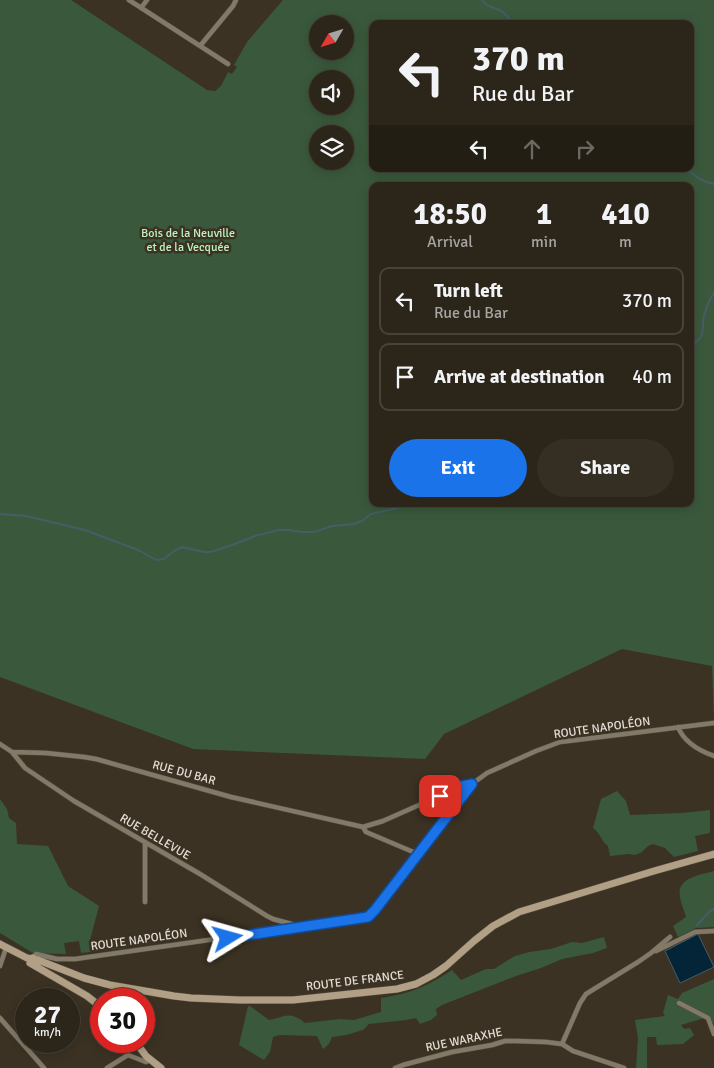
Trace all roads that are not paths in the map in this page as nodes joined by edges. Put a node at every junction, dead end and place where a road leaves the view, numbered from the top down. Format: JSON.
{"nodes":[{"id":1,"x":129,"y":0,"type":"edge"},
{"id":2,"x":147,"y":0,"type":"edge"},
{"id":3,"x":236,"y":0,"type":"edge"},
{"id":4,"x":141,"y":8,"type":"junction"},
{"id":5,"x":200,"y":46,"type":"junction"},
{"id":6,"x":228,"y":64,"type":"dead end"},
{"id":7,"x":714,"y":723,"type":"edge"},
{"id":8,"x":678,"y":727,"type":"junction"},
{"id":9,"x":0,"y":744,"type":"edge"},
{"id":10,"x":12,"y":752,"type":"junction"},
{"id":11,"x":714,"y":756,"type":"edge"},
{"id":12,"x":472,"y":784,"type":"junction"},
{"id":13,"x":363,"y":827,"type":"junction"},
{"id":14,"x":146,"y":843,"type":"junction"},
{"id":15,"x":418,"y":854,"type":"junction"},
{"id":16,"x":714,"y":854,"type":"edge"},
{"id":17,"x":145,"y":902,"type":"dead end"},
{"id":18,"x":297,"y":928,"type":"junction"},
{"id":19,"x":714,"y":931,"type":"edge"},
{"id":20,"x":670,"y":937,"type":"dead end"},
{"id":21,"x":3,"y":946,"type":"edge"},
{"id":22,"x":651,"y":954,"type":"junction"},
{"id":23,"x":33,"y":958,"type":"junction"},
{"id":24,"x":0,"y":966,"type":"edge"},
{"id":25,"x":90,"y":998,"type":"edge"},
{"id":26,"x":679,"y":1003,"type":"dead end"},
{"id":27,"x":0,"y":1018,"type":"edge"},
{"id":28,"x":714,"y":1034,"type":"edge"},
{"id":29,"x":562,"y":1044,"type":"junction"},
{"id":30,"x":145,"y":1053,"type":"edge"},
{"id":31,"x":128,"y":1054,"type":"joint"},
{"id":32,"x":151,"y":1060,"type":"junction"},
{"id":33,"x":44,"y":1068,"type":"edge"},
{"id":34,"x":107,"y":1068,"type":"edge"},
{"id":35,"x":160,"y":1068,"type":"edge"},
{"id":36,"x":395,"y":1068,"type":"edge"},
{"id":37,"x":624,"y":1068,"type":"edge"}],
"edges":[{"from":1,"to":4,"type":"street"},
{"from":2,"to":4,"type":"street"},
{"from":3,"to":5,"type":"street"},
{"from":4,"to":5,"type":"street"},
{"from":5,"to":6,"type":"street"},
{"from":7,"to":8,"type":"street","name":"ROUTE NAPOLÉON"},
{"from":8,"to":11,"type":"street"},
{"from":8,"to":12,"type":"street","name":"ROUTE NAPOLÉON"},
{"from":9,"to":10,"type":"street"},
{"from":10,"to":13,"type":"street","name":"RUE DU BAR"},
{"from":10,"to":14,"type":"street","name":"RUE BELLEVUE"},
{"from":12,"to":13,"type":"street"},
{"from":12,"to":15,"type":"street","name":"ROUTE NAPOLÉON"},
{"from":13,"to":15,"type":"street","name":"RUE DU BAR"},
{"from":14,"to":17,"type":"street"},
{"from":14,"to":18,"type":"street","name":"RUE BELLEVUE"},
{"from":15,"to":18,"type":"street","name":"ROUTE NAPOLÉON"},
{"from":16,"to":23,"type":"main road","name":"ROUTE DE FRANCE"},
{"from":18,"to":23,"type":"street","name":"ROUTE NAPOLÉON"},
{"from":19,"to":22,"type":"street"},
{"from":20,"to":22,"type":"street"},
{"from":21,"to":23,"type":"main road","name":"ROUTE DE FRANCE"},
{"from":21,"to":24,"type":"street"},
{"from":22,"to":29,"type":"street"},
{"from":23,"to":25,"type":"main road"},
{"from":26,"to":28,"type":"street"},
{"from":27,"to":33,"type":"street"},
{"from":29,"to":36,"type":"street","name":"RUE WARAXHE"},
{"from":29,"to":37,"type":"street","name":"RUE WARAXHE"},
{"from":30,"to":32,"type":"main road"},
{"from":31,"to":32,"type":"street"},
{"from":31,"to":34,"type":"street"},
{"from":32,"to":35,"type":"main road"}]}
